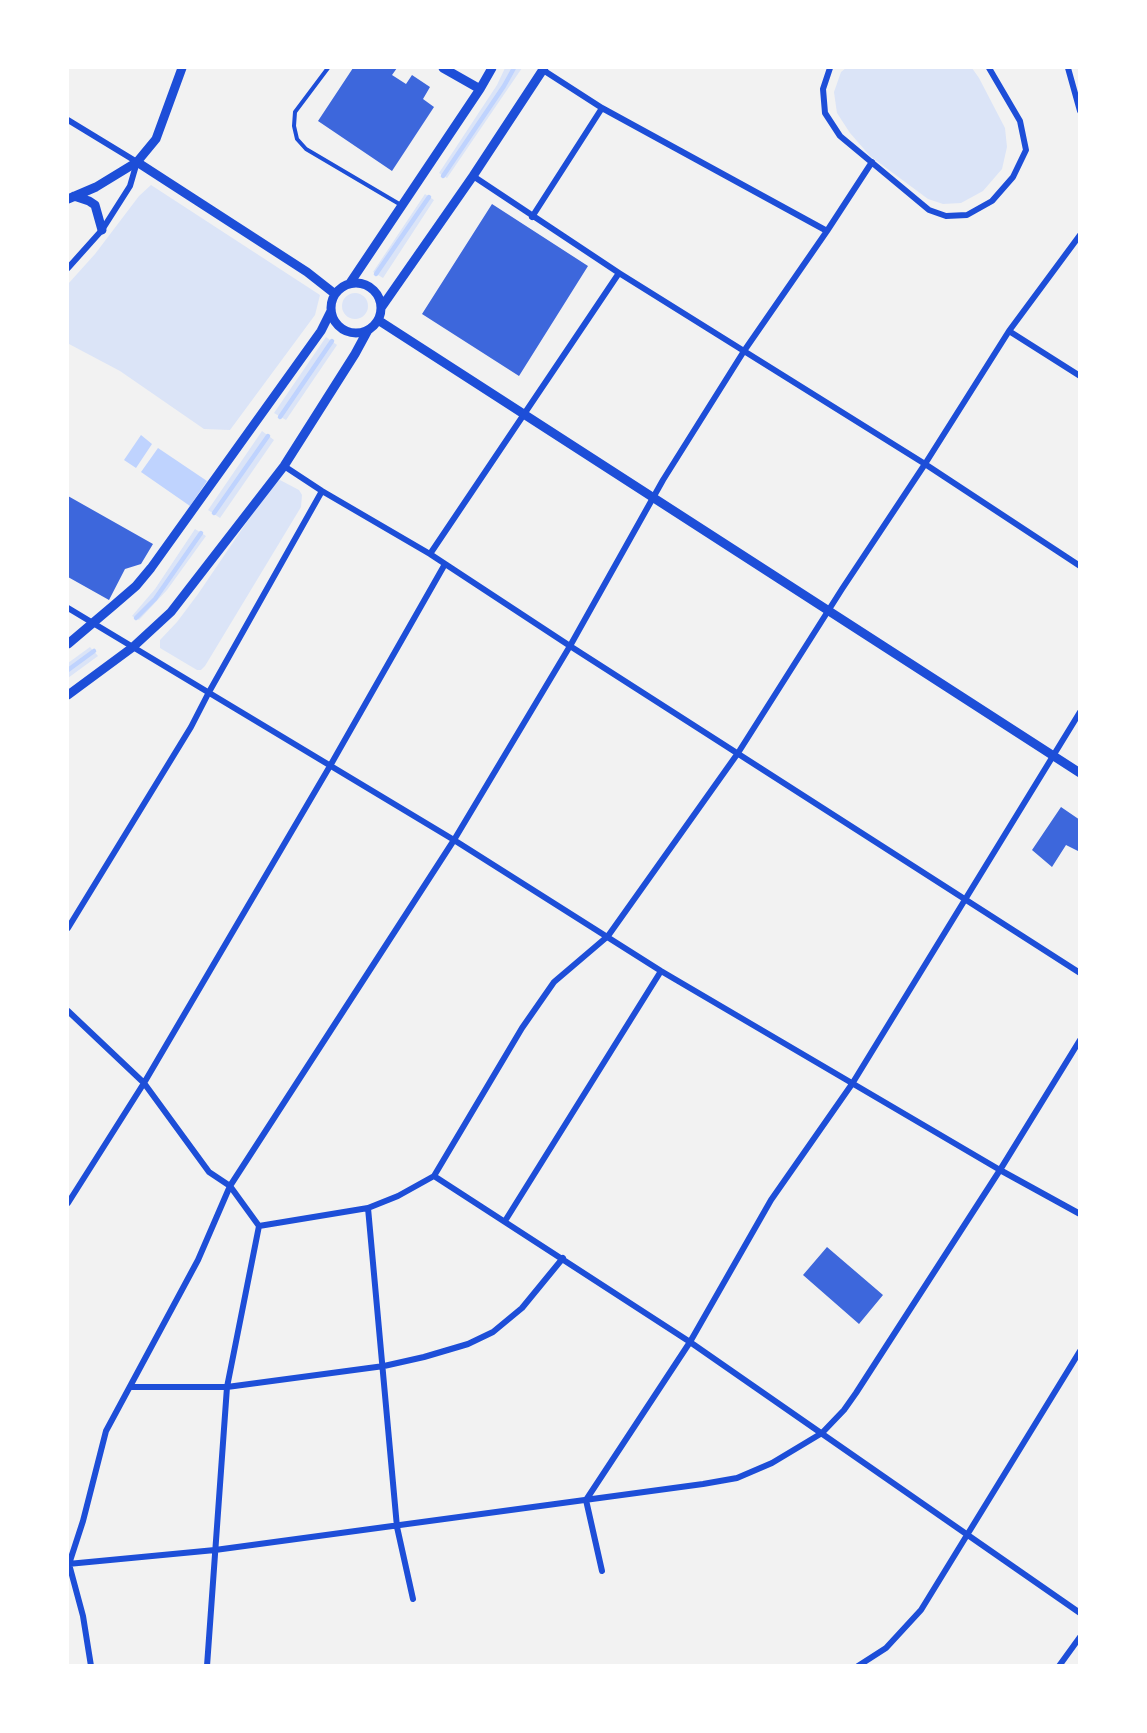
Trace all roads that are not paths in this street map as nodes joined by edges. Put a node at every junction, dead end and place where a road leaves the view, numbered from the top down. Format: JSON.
{"nodes":[{"id":1,"x":182,"y":68,"type":"edge"},
{"id":2,"x":328,"y":68,"type":"edge"},
{"id":3,"x":443,"y":68,"type":"edge"},
{"id":4,"x":492,"y":68,"type":"edge"},
{"id":5,"x":830,"y":68,"type":"edge"},
{"id":6,"x":989,"y":68,"type":"edge"},
{"id":7,"x":1068,"y":68,"type":"edge"},
{"id":8,"x":544,"y":69,"type":"edge"},
{"id":9,"x":480,"y":89,"type":"junction"},
{"id":10,"x":602,"y":108,"type":"junction"},
{"id":11,"x":1080,"y":111,"type":"edge"},
{"id":12,"x":68,"y":120,"type":"edge"},
{"id":13,"x":137,"y":162,"type":"junction"},
{"id":14,"x":872,"y":162,"type":"junction"},
{"id":15,"x":473,"y":176,"type":"junction"},
{"id":16,"x":71,"y":197,"type":"edge"},
{"id":17,"x":402,"y":205,"type":"junction"},
{"id":18,"x":532,"y":217,"type":"junction"},
{"id":19,"x":102,"y":230,"type":"junction"},
{"id":20,"x":827,"y":231,"type":"junction"},
{"id":21,"x":1080,"y":236,"type":"edge"},
{"id":22,"x":68,"y":268,"type":"edge"},
{"id":23,"x":619,"y":273,"type":"junction"},
{"id":24,"x":350,"y":283,"type":"junction"},
{"id":25,"x":335,"y":294,"type":"junction"},
{"id":26,"x":381,"y":308,"type":"junction"},
{"id":27,"x":331,"y":311,"type":"junction"},
{"id":28,"x":378,"y":320,"type":"junction"},
{"id":29,"x":368,"y":330,"type":"junction"},
{"id":30,"x":1009,"y":331,"type":"junction"},
{"id":31,"x":744,"y":351,"type":"junction"},
{"id":32,"x":1080,"y":376,"type":"edge"},
{"id":33,"x":524,"y":414,"type":"junction"},
{"id":34,"x":925,"y":464,"type":"junction"},
{"id":35,"x":284,"y":466,"type":"junction"},
{"id":36,"x":322,"y":491,"type":"junction"},
{"id":37,"x":652,"y":498,"type":"junction"},
{"id":38,"x":430,"y":554,"type":"junction"},
{"id":39,"x":445,"y":564,"type":"junction"},
{"id":40,"x":1080,"y":566,"type":"edge"},
{"id":41,"x":68,"y":608,"type":"edge"},
{"id":42,"x":829,"y":610,"type":"junction"},
{"id":43,"x":94,"y":623,"type":"junction"},
{"id":44,"x":68,"y":644,"type":"edge"},
{"id":45,"x":570,"y":646,"type":"junction"},
{"id":46,"x":133,"y":647,"type":"junction"},
{"id":47,"x":209,"y":692,"type":"junction"},
{"id":48,"x":68,"y":695,"type":"edge"},
{"id":49,"x":1080,"y":712,"type":"edge"},
{"id":50,"x":738,"y":753,"type":"junction"},
{"id":51,"x":1052,"y":755,"type":"junction"},
{"id":52,"x":330,"y":766,"type":"junction"},
{"id":53,"x":1080,"y":773,"type":"edge"},
{"id":54,"x":454,"y":840,"type":"junction"},
{"id":55,"x":964,"y":898,"type":"junction"},
{"id":56,"x":68,"y":928,"type":"edge"},
{"id":57,"x":608,"y":936,"type":"junction"},
{"id":58,"x":661,"y":970,"type":"junction"},
{"id":59,"x":1080,"y":973,"type":"edge"},
{"id":60,"x":68,"y":1011,"type":"edge"},
{"id":61,"x":1080,"y":1040,"type":"edge"},
{"id":62,"x":144,"y":1083,"type":"junction"},
{"id":63,"x":852,"y":1084,"type":"junction"},
{"id":64,"x":1000,"y":1170,"type":"junction"},
{"id":65,"x":434,"y":1176,"type":"junction"},
{"id":66,"x":230,"y":1186,"type":"junction"},
{"id":67,"x":68,"y":1203,"type":"edge"},
{"id":68,"x":368,"y":1208,"type":"junction"},
{"id":69,"x":1080,"y":1214,"type":"edge"},
{"id":70,"x":505,"y":1221,"type":"junction"},
{"id":71,"x":259,"y":1226,"type":"junction"},
{"id":72,"x":563,"y":1258,"type":"junction"},
{"id":73,"x":690,"y":1342,"type":"junction"},
{"id":74,"x":1080,"y":1351,"type":"edge"},
{"id":75,"x":384,"y":1366,"type":"junction"},
{"id":76,"x":130,"y":1387,"type":"junction"},
{"id":77,"x":227,"y":1387,"type":"junction"},
{"id":78,"x":822,"y":1433,"type":"junction"},
{"id":79,"x":586,"y":1500,"type":"junction"},
{"id":80,"x":397,"y":1527,"type":"junction"},
{"id":81,"x":966,"y":1534,"type":"junction"},
{"id":82,"x":215,"y":1550,"type":"junction"},
{"id":83,"x":68,"y":1564,"type":"edge"},
{"id":84,"x":602,"y":1571,"type":"dead end"},
{"id":85,"x":413,"y":1599,"type":"dead end"},
{"id":86,"x":1080,"y":1613,"type":"edge"},
{"id":87,"x":1080,"y":1637,"type":"edge"},
{"id":88,"x":92,"y":1665,"type":"edge"},
{"id":89,"x":207,"y":1665,"type":"edge"},
{"id":90,"x":858,"y":1665,"type":"edge"},
{"id":91,"x":1059,"y":1665,"type":"edge"}],
"edges":[{"from":1,"to":13,"type":"street"},
{"from":2,"to":17,"type":"lane"},
{"from":3,"to":9,"type":"street"},
{"from":4,"to":9,"type":"street"},
{"from":5,"to":14,"type":"street"},
{"from":6,"to":14,"type":"street"},
{"from":7,"to":11,"type":"street"},
{"from":8,"to":10,"type":"street"},
{"from":8,"to":15,"type":"street"},
{"from":9,"to":17,"type":"street"},
{"from":10,"to":18,"type":"street"},
{"from":10,"to":20,"type":"street"},
{"from":12,"to":13,"type":"street"},
{"from":13,"to":16,"type":"street"},
{"from":13,"to":19,"type":"street"},
{"from":13,"to":25,"type":"street"},
{"from":14,"to":20,"type":"street"},
{"from":15,"to":18,"type":"street"},
{"from":15,"to":26,"type":"street"},
{"from":16,"to":19,"type":"street"},
{"from":17,"to":24,"type":"street"},
{"from":18,"to":23,"type":"street"},
{"from":19,"to":22,"type":"street"},
{"from":20,"to":31,"type":"street"},
{"from":21,"to":30,"type":"street"},
{"from":23,"to":31,"type":"street"},
{"from":23,"to":33,"type":"street"},
{"from":24,"to":25,"type":"street"},
{"from":24,"to":26,"type":"street"},
{"from":25,"to":27,"type":"street"},
{"from":26,"to":28,"type":"street"},
{"from":27,"to":29,"type":"street"},
{"from":27,"to":43,"type":"street"},
{"from":28,"to":29,"type":"street"},
{"from":28,"to":33,"type":"street"},
{"from":29,"to":35,"type":"street"},
{"from":30,"to":32,"type":"street"},
{"from":30,"to":34,"type":"street"},
{"from":31,"to":34,"type":"street"},
{"from":31,"to":37,"type":"street"},
{"from":33,"to":37,"type":"street"},
{"from":33,"to":38,"type":"street"},
{"from":34,"to":40,"type":"street"},
{"from":34,"to":42,"type":"street"},
{"from":35,"to":36,"type":"street"},
{"from":35,"to":46,"type":"street"},
{"from":36,"to":38,"type":"street"},
{"from":36,"to":47,"type":"street"},
{"from":37,"to":42,"type":"street"},
{"from":37,"to":45,"type":"street"},
{"from":38,"to":39,"type":"street"},
{"from":39,"to":45,"type":"street"},
{"from":39,"to":52,"type":"street"},
{"from":41,"to":43,"type":"street"},
{"from":42,"to":50,"type":"street"},
{"from":42,"to":51,"type":"street"},
{"from":43,"to":44,"type":"street"},
{"from":43,"to":46,"type":"street"},
{"from":45,"to":50,"type":"street"},
{"from":45,"to":54,"type":"street"},
{"from":46,"to":47,"type":"street"},
{"from":46,"to":48,"type":"street"},
{"from":47,"to":52,"type":"street"},
{"from":47,"to":56,"type":"street"},
{"from":49,"to":51,"type":"street"},
{"from":50,"to":55,"type":"street"},
{"from":50,"to":57,"type":"street"},
{"from":51,"to":53,"type":"street"},
{"from":51,"to":55,"type":"street"},
{"from":52,"to":54,"type":"street"},
{"from":52,"to":62,"type":"street"},
{"from":54,"to":57,"type":"street"},
{"from":54,"to":66,"type":"street"},
{"from":55,"to":59,"type":"street"},
{"from":55,"to":63,"type":"street"},
{"from":57,"to":58,"type":"street"},
{"from":57,"to":65,"type":"street"},
{"from":58,"to":63,"type":"street"},
{"from":58,"to":70,"type":"street"},
{"from":60,"to":62,"type":"street"},
{"from":61,"to":64,"type":"street"},
{"from":62,"to":66,"type":"street"},
{"from":62,"to":67,"type":"street"},
{"from":63,"to":64,"type":"street"},
{"from":63,"to":73,"type":"street"},
{"from":64,"to":69,"type":"street"},
{"from":64,"to":78,"type":"street"},
{"from":65,"to":68,"type":"street"},
{"from":65,"to":70,"type":"street"},
{"from":66,"to":71,"type":"street"},
{"from":66,"to":76,"type":"street"},
{"from":68,"to":71,"type":"street"},
{"from":68,"to":75,"type":"street"},
{"from":70,"to":72,"type":"street"},
{"from":71,"to":77,"type":"street"},
{"from":72,"to":73,"type":"street"},
{"from":72,"to":75,"type":"street"},
{"from":73,"to":78,"type":"street"},
{"from":73,"to":79,"type":"street"},
{"from":74,"to":81,"type":"street"},
{"from":75,"to":77,"type":"street"},
{"from":75,"to":80,"type":"street"},
{"from":76,"to":77,"type":"street"},
{"from":76,"to":83,"type":"street"},
{"from":77,"to":82,"type":"street"},
{"from":78,"to":79,"type":"street"},
{"from":78,"to":81,"type":"street"},
{"from":79,"to":80,"type":"street"},
{"from":79,"to":84,"type":"street"},
{"from":80,"to":82,"type":"street"},
{"from":80,"to":85,"type":"street"},
{"from":81,"to":86,"type":"street"},
{"from":81,"to":90,"type":"street"},
{"from":82,"to":83,"type":"street"},
{"from":82,"to":89,"type":"street"},
{"from":83,"to":88,"type":"street"},
{"from":87,"to":91,"type":"street"}]}
